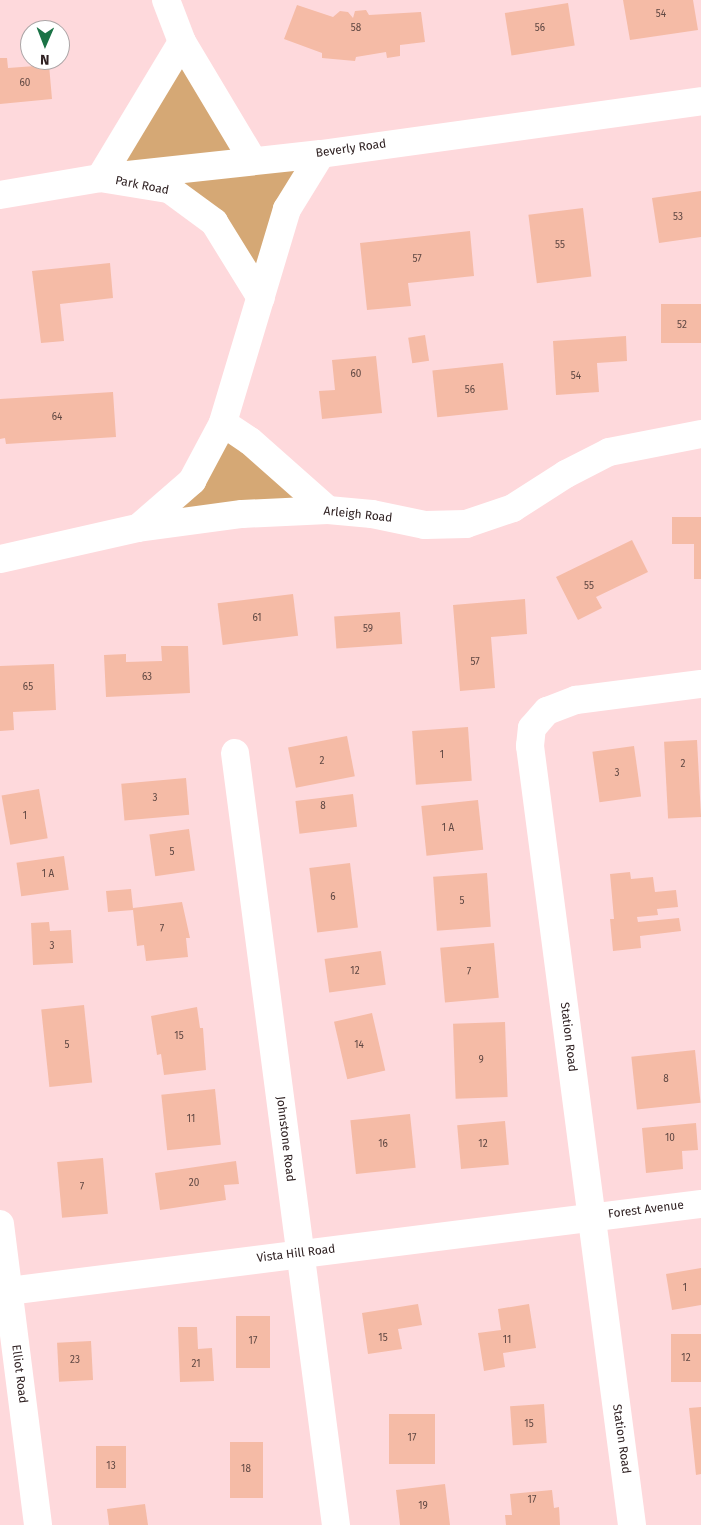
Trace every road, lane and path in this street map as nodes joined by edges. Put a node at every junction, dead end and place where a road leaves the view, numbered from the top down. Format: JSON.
{"nodes":[{"id":1,"x":166,"y":0,"type":"edge"},
{"id":2,"x":182,"y":42,"type":"junction"},
{"id":3,"x":701,"y":101,"type":"edge"},
{"id":4,"x":321,"y":154,"type":"junction"},
{"id":5,"x":252,"y":159,"type":"junction"},
{"id":6,"x":100,"y":178,"type":"junction"},
{"id":7,"x":0,"y":195,"type":"edge"},
{"id":8,"x":261,"y":298,"type":"junction"},
{"id":9,"x":223,"y":423,"type":"junction"},
{"id":10,"x":701,"y":434,"type":"edge"},
{"id":11,"x":328,"y":510,"type":"junction"},
{"id":12,"x":138,"y":528,"type":"junction"},
{"id":13,"x":0,"y":559,"type":"edge"},
{"id":14,"x":701,"y":684,"type":"edge"},
{"id":15,"x":235,"y":753,"type":"dead end"},
{"id":16,"x":701,"y":1204,"type":"edge"},
{"id":17,"x":591,"y":1216,"type":"junction"},
{"id":18,"x":0,"y":1224,"type":"edge"},
{"id":19,"x":300,"y":1254,"type":"junction"},
{"id":20,"x":4,"y":1292,"type":"edge"},
{"id":21,"x":38,"y":1525,"type":"edge"},
{"id":22,"x":336,"y":1525,"type":"edge"},
{"id":23,"x":632,"y":1525,"type":"edge"}],
"edges":[{"from":1,"to":2,"type":"street"},
{"from":2,"to":5,"type":"street"},
{"from":2,"to":6,"type":"street","name":"Park Road"},
{"from":3,"to":4,"type":"street","name":"Beverly Road"},
{"from":4,"to":5,"type":"street","name":"Beverly Road"},
{"from":4,"to":8,"type":"street"},
{"from":5,"to":6,"type":"street","name":"Beverly Road"},
{"from":6,"to":7,"type":"street","name":"Beverly Road"},
{"from":6,"to":8,"type":"street","name":"Park Road"},
{"from":8,"to":9,"type":"street"},
{"from":9,"to":11,"type":"street"},
{"from":9,"to":12,"type":"street"},
{"from":10,"to":11,"type":"street","name":"Arleigh Road"},
{"from":11,"to":12,"type":"street","name":"Arleigh Road"},
{"from":12,"to":13,"type":"street","name":"Arleigh Road"},
{"from":14,"to":17,"type":"street","name":"Station Road"},
{"from":15,"to":19,"type":"street","name":"Johnstone Road"},
{"from":16,"to":17,"type":"street","name":"Forest Avenue"},
{"from":17,"to":19,"type":"street","name":"Vista Hill Road"},
{"from":17,"to":23,"type":"street","name":"Station Road"},
{"from":18,"to":20,"type":"street","name":"Elliot Road"},
{"from":19,"to":20,"type":"street","name":"Vista Hill Road"},
{"from":19,"to":22,"type":"street","name":"Johnstone Road"},
{"from":20,"to":21,"type":"street","name":"Elliot Road"}]}
